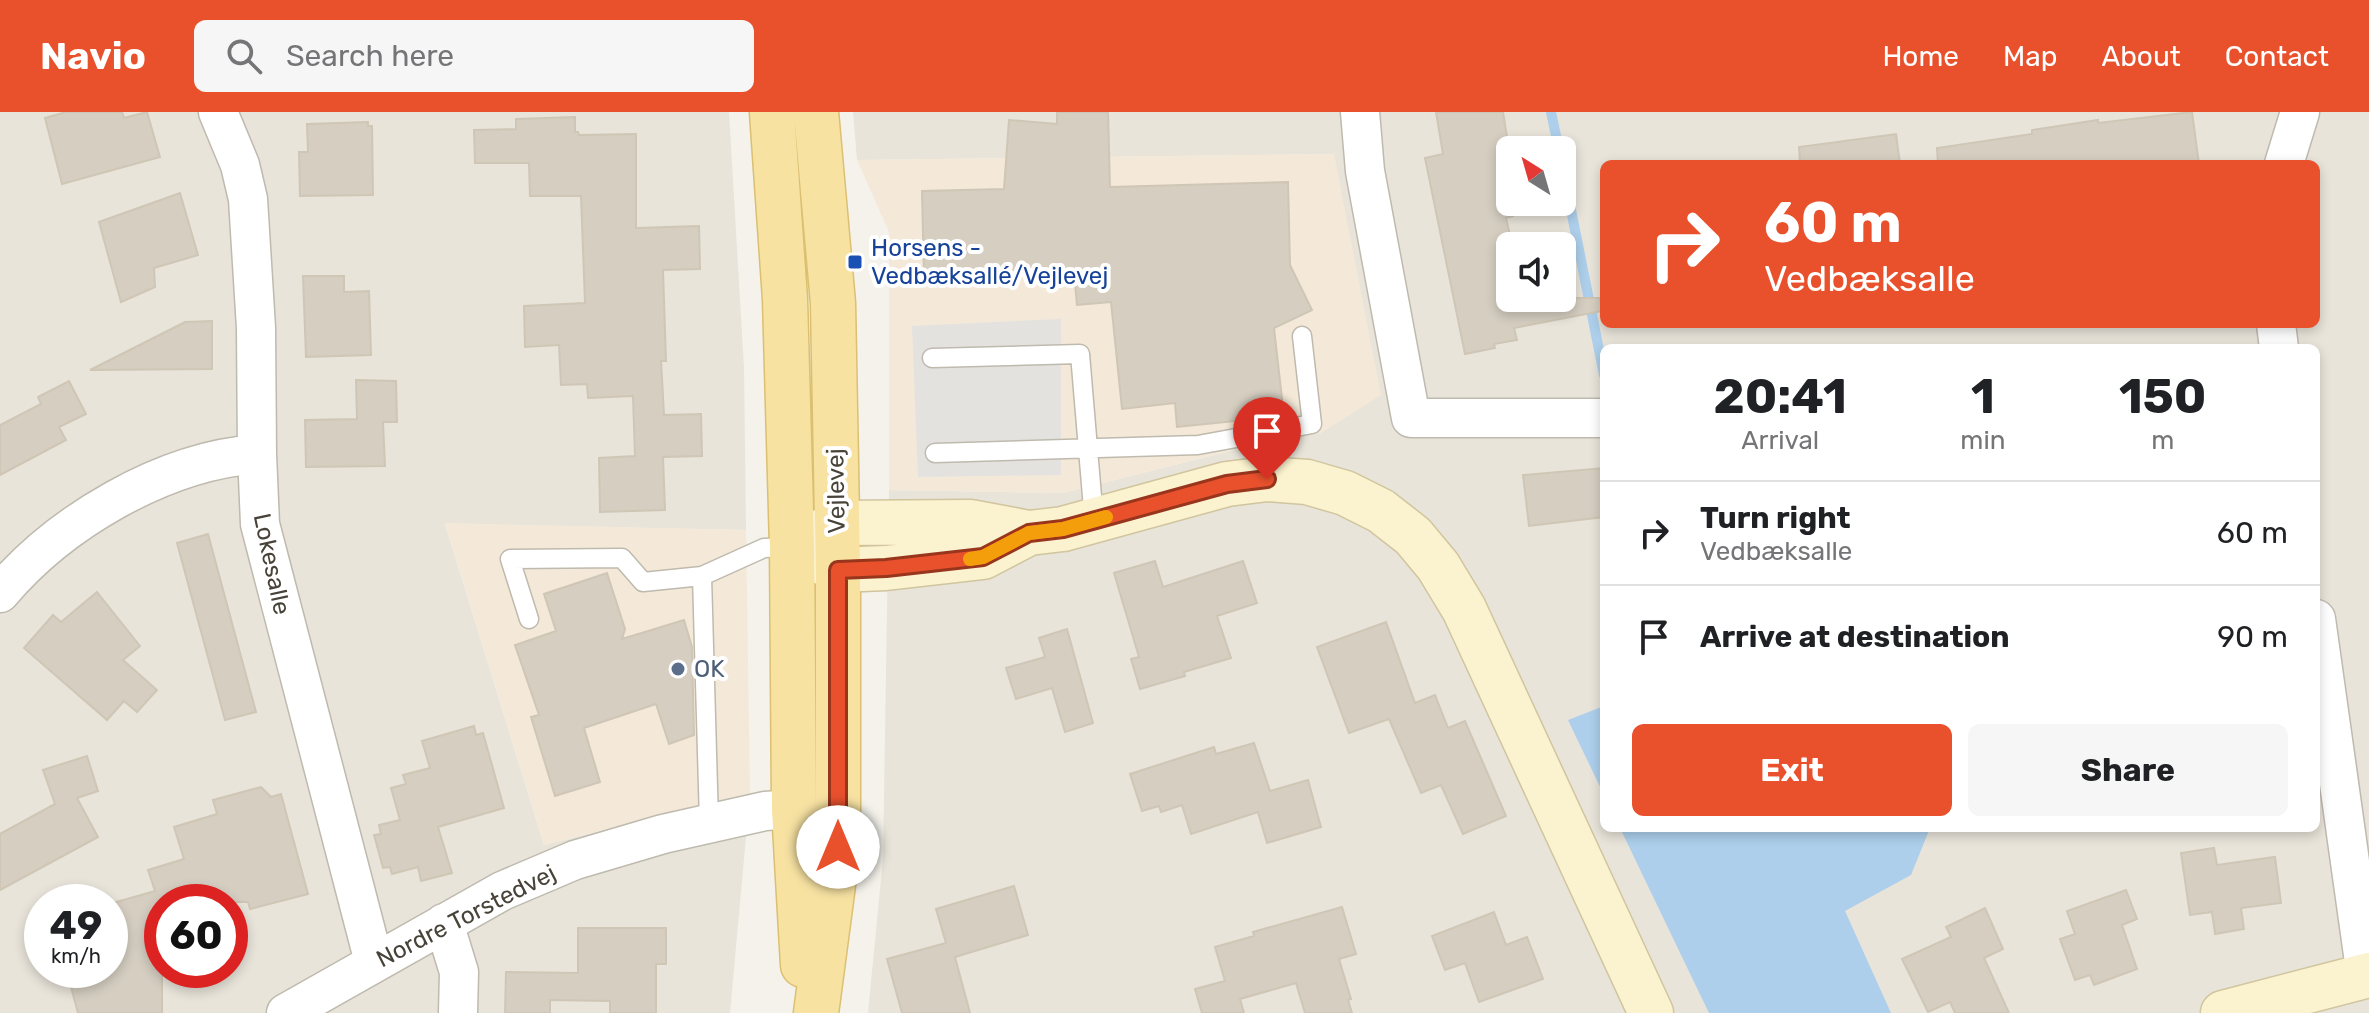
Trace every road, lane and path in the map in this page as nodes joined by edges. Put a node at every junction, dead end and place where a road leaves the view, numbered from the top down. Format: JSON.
{"nodes":[{"id":1,"x":218,"y":112,"type":"edge"},
{"id":2,"x":772,"y":112,"type":"edge"},
{"id":3,"x":816,"y":112,"type":"edge"},
{"id":4,"x":1360,"y":112,"type":"edge"},
{"id":5,"x":2300,"y":112,"type":"edge"},
{"id":6,"x":2285,"y":160,"type":"edge"},
{"id":7,"x":1302,"y":336,"type":"dead end"},
{"id":8,"x":932,"y":358,"type":"dead end"},
{"id":9,"x":1600,"y":418,"type":"edge"},
{"id":10,"x":1088,"y":448,"type":"junction"},
{"id":11,"x":935,"y":453,"type":"dead end"},
{"id":12,"x":257,"y":454,"type":"junction"},
{"id":13,"x":1203,"y":467,"type":"junction"},
{"id":14,"x":1094,"y":520,"type":"junction"},
{"id":15,"x":837,"y":523,"type":"junction"},
{"id":16,"x":1029,"y":533,"type":"junction"},
{"id":17,"x":792,"y":547,"type":"junction"},
{"id":18,"x":838,"y":570,"type":"junction"},
{"id":19,"x":702,"y":576,"type":"junction"},
{"id":20,"x":0,"y":593,"type":"edge"},
{"id":21,"x":529,"y":619,"type":"dead end"},
{"id":22,"x":2320,"y":646,"type":"edge"},
{"id":23,"x":794,"y":809,"type":"junction"},
{"id":24,"x":709,"y":823,"type":"junction"},
{"id":25,"x":444,"y":923,"type":"junction"},
{"id":26,"x":374,"y":962,"type":"junction"},
{"id":27,"x":2368,"y":976,"type":"edge"},
{"id":28,"x":1641,"y":1010,"type":"edge"},
{"id":29,"x":286,"y":1013,"type":"edge"},
{"id":30,"x":458,"y":1013,"type":"edge"},
{"id":31,"x":806,"y":1013,"type":"edge"},
{"id":32,"x":816,"y":1013,"type":"edge"},
{"id":33,"x":2223,"y":1013,"type":"edge"}],
"edges":[{"from":1,"to":12,"type":"street","name":"Lokesalle"},
{"from":2,"to":17,"type":"main road","name":"Vejlevej"},
{"from":3,"to":15,"type":"main road","name":"Vejlevej"},
{"from":4,"to":9,"type":"street"},
{"from":5,"to":6,"type":"street"},
{"from":7,"to":13,"type":"lane"},
{"from":8,"to":10,"type":"lane"},
{"from":10,"to":11,"type":"lane"},
{"from":10,"to":13,"type":"lane"},
{"from":10,"to":14,"type":"lane"},
{"from":12,"to":20,"type":"street"},
{"from":12,"to":26,"type":"street","name":"Lokesalle"},
{"from":13,"to":14,"type":"street"},
{"from":13,"to":28,"type":"street"},
{"from":14,"to":16,"type":"street"},
{"from":15,"to":16,"type":"street"},
{"from":15,"to":17,"type":"street"},
{"from":15,"to":18,"type":"main road","name":"Vejlevej"},
{"from":16,"to":18,"type":"street"},
{"from":17,"to":18,"type":"street"},
{"from":17,"to":19,"type":"lane"},
{"from":17,"to":23,"type":"main road","name":"Vejlevej"},
{"from":18,"to":32,"type":"main road","name":"Vejlevej"},
{"from":19,"to":21,"type":"lane"},
{"from":19,"to":24,"type":"lane"},
{"from":22,"to":27,"type":"street"},
{"from":23,"to":24,"type":"street","name":"Nordre Torstedvej"},
{"from":23,"to":31,"type":"main road","name":"Vejlevej"},
{"from":24,"to":25,"type":"street","name":"Nordre Torstedvej"},
{"from":25,"to":26,"type":"street","name":"Nordre Torstedvej"},
{"from":25,"to":30,"type":"street"},
{"from":26,"to":29,"type":"street","name":"Nordre Torstedvej"},
{"from":27,"to":33,"type":"street"}]}
